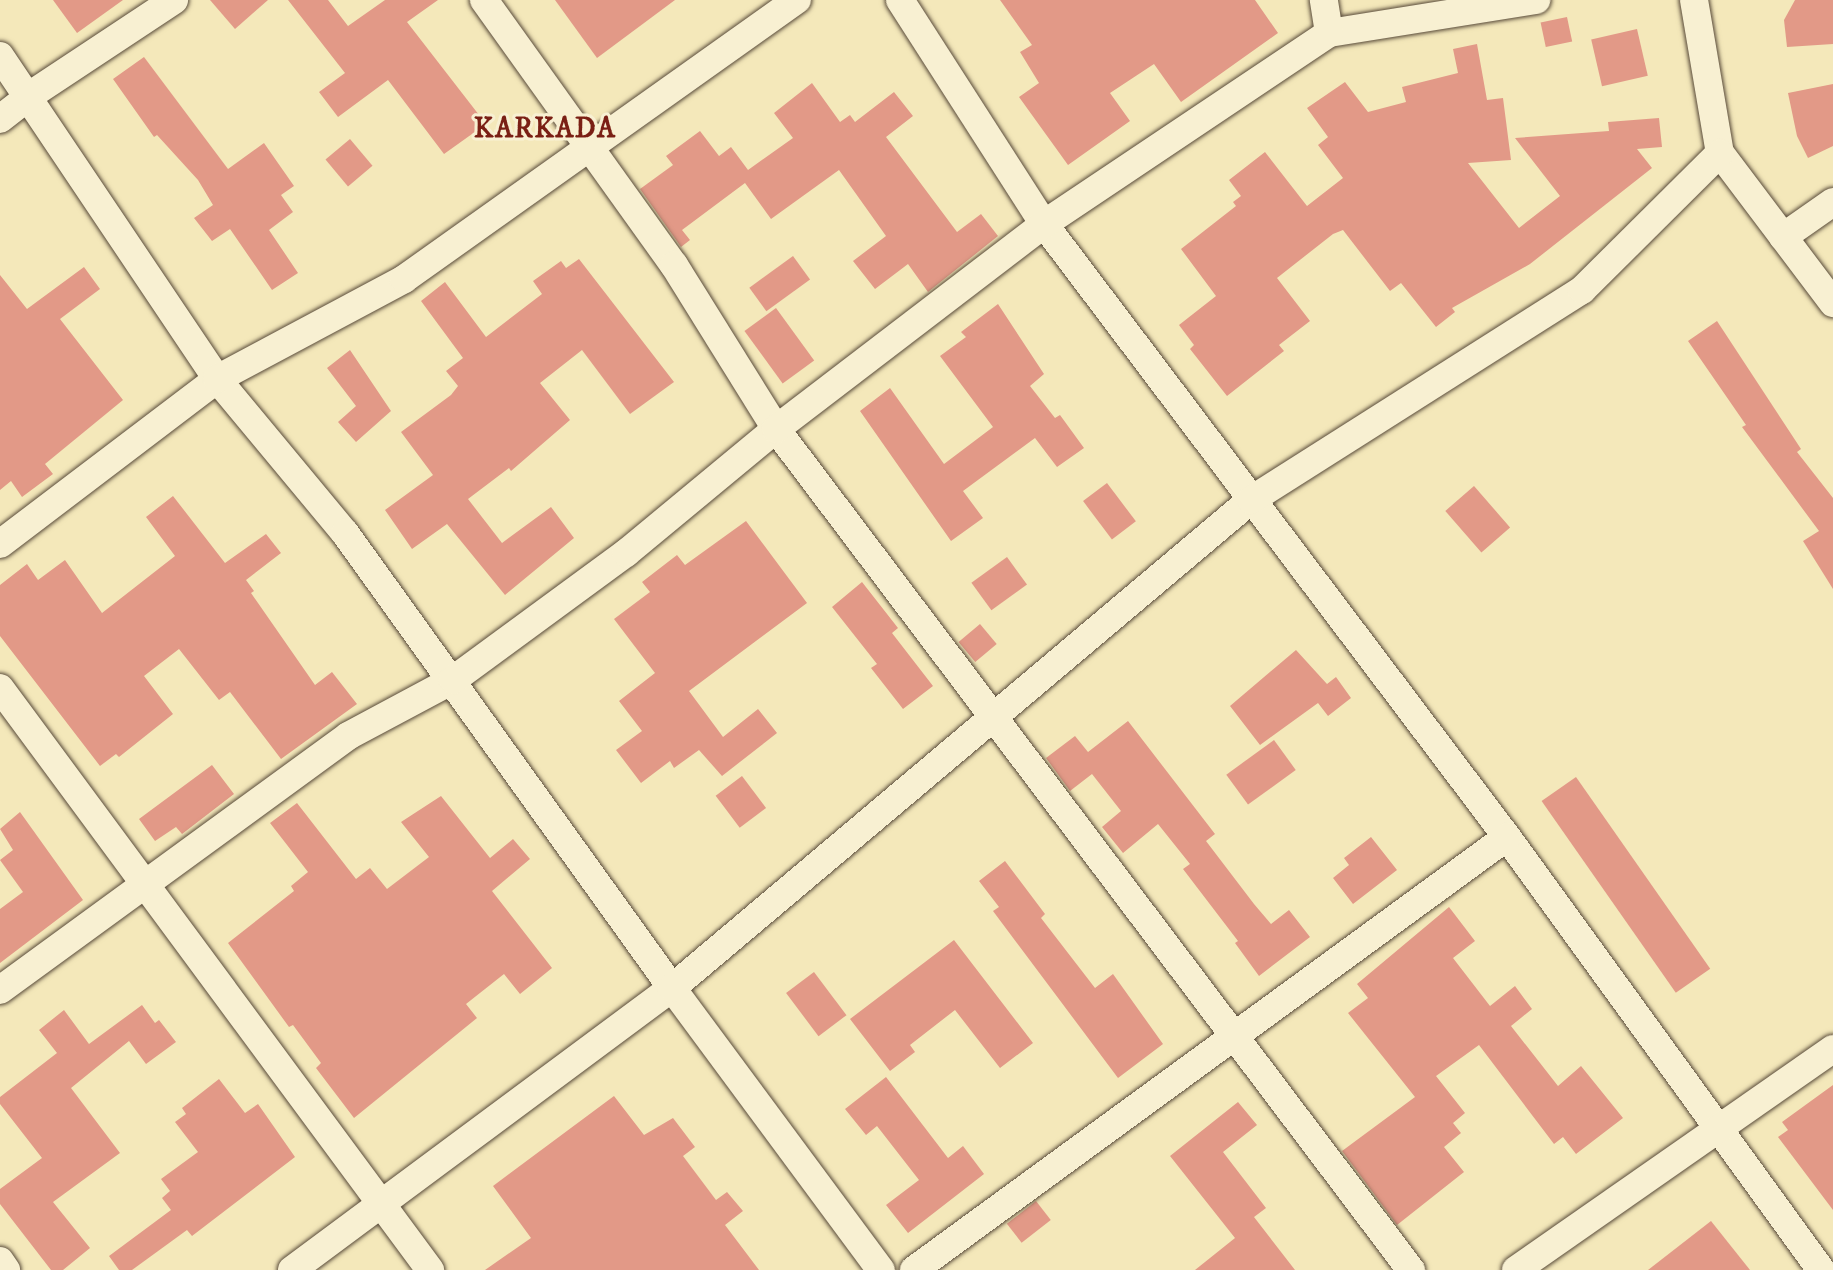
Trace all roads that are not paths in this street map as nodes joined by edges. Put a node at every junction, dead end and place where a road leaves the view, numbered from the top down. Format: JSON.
{"nodes":[{"id":1,"x":174,"y":0,"type":"edge"},
{"id":2,"x":484,"y":0,"type":"edge"},
{"id":3,"x":797,"y":0,"type":"edge"},
{"id":4,"x":900,"y":0,"type":"edge"},
{"id":5,"x":1323,"y":0,"type":"edge"},
{"id":6,"x":1536,"y":0,"type":"edge"},
{"id":7,"x":1694,"y":0,"type":"edge"},
{"id":8,"x":1329,"y":33,"type":"junction"},
{"id":9,"x":0,"y":56,"type":"edge"},
{"id":10,"x":29,"y":96,"type":"junction"},
{"id":11,"x":0,"y":119,"type":"edge"},
{"id":12,"x":588,"y":147,"type":"junction"},
{"id":13,"x":1720,"y":153,"type":"junction"},
{"id":14,"x":1833,"y":202,"type":"edge"},
{"id":15,"x":1044,"y":224,"type":"junction"},
{"id":16,"x":1783,"y":237,"type":"junction"},
{"id":17,"x":1833,"y":303,"type":"edge"},
{"id":18,"x":218,"y":380,"type":"junction"},
{"id":19,"x":776,"y":429,"type":"junction"},
{"id":20,"x":1251,"y":500,"type":"junction"},
{"id":21,"x":0,"y":544,"type":"edge"},
{"id":22,"x":453,"y":680,"type":"junction"},
{"id":23,"x":0,"y":688,"type":"edge"},
{"id":24,"x":992,"y":719,"type":"junction"},
{"id":25,"x":1507,"y":837,"type":"junction"},
{"id":26,"x":146,"y":884,"type":"junction"},
{"id":27,"x":672,"y":988,"type":"junction"},
{"id":28,"x":0,"y":990,"type":"edge"},
{"id":29,"x":1236,"y":1036,"type":"junction"},
{"id":30,"x":1833,"y":1049,"type":"edge"},
{"id":31,"x":1719,"y":1130,"type":"junction"},
{"id":32,"x":382,"y":1204,"type":"junction"},
{"id":33,"x":0,"y":1261,"type":"edge"},
{"id":34,"x":6,"y":1270,"type":"edge"},
{"id":35,"x":292,"y":1270,"type":"edge"},
{"id":36,"x":430,"y":1270,"type":"edge"},
{"id":37,"x":881,"y":1270,"type":"edge"},
{"id":38,"x":914,"y":1270,"type":"edge"},
{"id":39,"x":1411,"y":1270,"type":"edge"},
{"id":40,"x":1516,"y":1270,"type":"edge"},
{"id":41,"x":1821,"y":1270,"type":"edge"}],
"edges":[{"from":1,"to":10,"type":"street"},
{"from":2,"to":12,"type":"street"},
{"from":3,"to":12,"type":"street"},
{"from":4,"to":15,"type":"street"},
{"from":5,"to":8,"type":"street"},
{"from":6,"to":8,"type":"street"},
{"from":7,"to":13,"type":"street"},
{"from":8,"to":15,"type":"street"},
{"from":9,"to":10,"type":"street"},
{"from":10,"to":11,"type":"street"},
{"from":10,"to":18,"type":"street"},
{"from":12,"to":18,"type":"street"},
{"from":12,"to":19,"type":"street"},
{"from":13,"to":16,"type":"street"},
{"from":13,"to":20,"type":"street"},
{"from":14,"to":16,"type":"street"},
{"from":15,"to":19,"type":"street"},
{"from":15,"to":20,"type":"street"},
{"from":16,"to":17,"type":"street"},
{"from":18,"to":21,"type":"street"},
{"from":18,"to":22,"type":"street"},
{"from":19,"to":22,"type":"street"},
{"from":19,"to":24,"type":"street"},
{"from":20,"to":24,"type":"street"},
{"from":20,"to":25,"type":"street"},
{"from":22,"to":26,"type":"street"},
{"from":22,"to":27,"type":"street"},
{"from":23,"to":26,"type":"street"},
{"from":24,"to":27,"type":"street"},
{"from":24,"to":29,"type":"street"},
{"from":25,"to":29,"type":"street"},
{"from":25,"to":31,"type":"street"},
{"from":26,"to":28,"type":"street"},
{"from":26,"to":32,"type":"street"},
{"from":27,"to":32,"type":"street"},
{"from":27,"to":37,"type":"street"},
{"from":29,"to":38,"type":"street"},
{"from":29,"to":39,"type":"street"},
{"from":30,"to":31,"type":"street"},
{"from":31,"to":40,"type":"street"},
{"from":31,"to":41,"type":"street"},
{"from":32,"to":35,"type":"street"},
{"from":32,"to":36,"type":"street"},
{"from":33,"to":34,"type":"street"}]}
